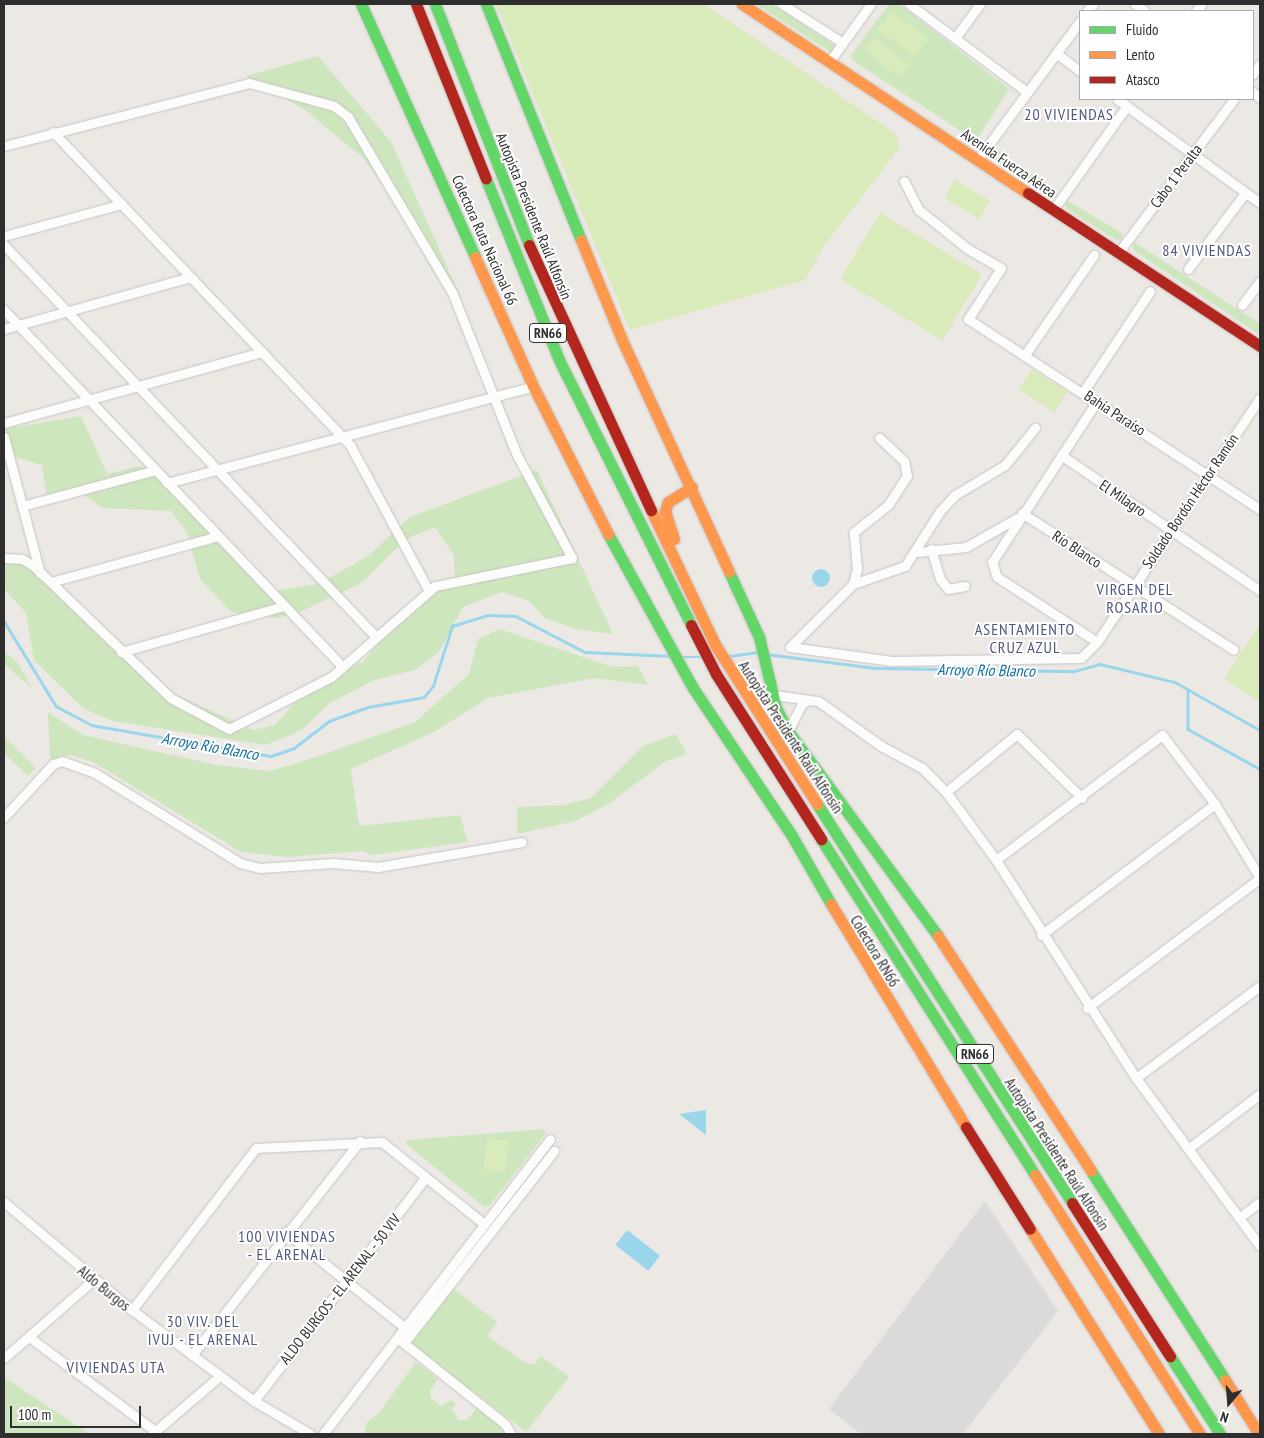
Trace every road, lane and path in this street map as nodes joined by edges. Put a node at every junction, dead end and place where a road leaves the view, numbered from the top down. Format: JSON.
{"nodes":[{"id":1,"x":362,"y":4,"type":"edge"},
{"id":2,"x":416,"y":4,"type":"edge"},
{"id":3,"x":435,"y":4,"type":"edge"},
{"id":4,"x":486,"y":4,"type":"edge"},
{"id":5,"x":742,"y":4,"type":"edge"},
{"id":6,"x":782,"y":4,"type":"edge"},
{"id":7,"x":871,"y":4,"type":"edge"},
{"id":8,"x":910,"y":4,"type":"edge"},
{"id":9,"x":980,"y":4,"type":"edge"},
{"id":10,"x":1079,"y":21,"type":"edge"},
{"id":11,"x":955,"y":38,"type":"junction"},
{"id":12,"x":843,"y":44,"type":"junction"},
{"id":13,"x":1056,"y":53,"type":"junction"},
{"id":14,"x":829,"y":62,"type":"junction"},
{"id":15,"x":1079,"y":70,"type":"edge"},
{"id":16,"x":1027,"y":92,"type":"junction"},
{"id":17,"x":1119,"y":100,"type":"edge"},
{"id":18,"x":1233,"y":100,"type":"edge"},
{"id":19,"x":1127,"y":106,"type":"junction"},
{"id":20,"x":53,"y":132,"type":"junction"},
{"id":21,"x":4,"y":146,"type":"edge"},
{"id":22,"x":1193,"y":154,"type":"junction"},
{"id":23,"x":978,"y":159,"type":"junction"},
{"id":24,"x":904,"y":181,"type":"dead end"},
{"id":25,"x":1245,"y":193,"type":"junction"},
{"id":26,"x":122,"y":204,"type":"junction"},
{"id":27,"x":1260,"y":204,"type":"edge"},
{"id":28,"x":1053,"y":210,"type":"junction"},
{"id":29,"x":4,"y":236,"type":"edge"},
{"id":30,"x":4,"y":245,"type":"edge"},
{"id":31,"x":1118,"y":253,"type":"junction"},
{"id":32,"x":1094,"y":255,"type":"dead end"},
{"id":33,"x":1188,"y":269,"type":"dead end"},
{"id":34,"x":190,"y":277,"type":"junction"},
{"id":35,"x":1260,"y":281,"type":"edge"},
{"id":36,"x":1150,"y":291,"type":"dead end"},
{"id":37,"x":1242,"y":305,"type":"dead end"},
{"id":38,"x":4,"y":310,"type":"edge"},
{"id":39,"x":67,"y":311,"type":"junction"},
{"id":40,"x":18,"y":325,"type":"junction"},
{"id":41,"x":4,"y":329,"type":"edge"},
{"id":42,"x":1260,"y":346,"type":"edge"},
{"id":43,"x":262,"y":352,"type":"junction"},
{"id":44,"x":1024,"y":356,"type":"junction"},
{"id":45,"x":139,"y":386,"type":"junction"},
{"id":46,"x":533,"y":386,"type":"junction"},
{"id":47,"x":1083,"y":392,"type":"junction"},
{"id":48,"x":492,"y":398,"type":"junction"},
{"id":49,"x":1260,"y":398,"type":"edge"},
{"id":50,"x":88,"y":400,"type":"junction"},
{"id":51,"x":1097,"y":401,"type":"junction"},
{"id":52,"x":4,"y":423,"type":"edge"},
{"id":53,"x":1034,"y":428,"type":"dead end"},
{"id":54,"x":4,"y":437,"type":"edge"},
{"id":55,"x":343,"y":438,"type":"junction"},
{"id":56,"x":879,"y":438,"type":"dead end"},
{"id":57,"x":1061,"y":455,"type":"junction"},
{"id":58,"x":155,"y":470,"type":"junction"},
{"id":59,"x":220,"y":471,"type":"junction"},
{"id":60,"x":1208,"y":474,"type":"junction"},
{"id":61,"x":167,"y":483,"type":"junction"},
{"id":62,"x":692,"y":487,"type":"junction"},
{"id":63,"x":22,"y":506,"type":"junction"},
{"id":64,"x":1260,"y":509,"type":"edge"},
{"id":65,"x":1021,"y":515,"type":"junction"},
{"id":66,"x":1170,"y":529,"type":"junction"},
{"id":67,"x":218,"y":536,"type":"junction"},
{"id":68,"x":931,"y":549,"type":"junction"},
{"id":69,"x":918,"y":552,"type":"junction"},
{"id":70,"x":4,"y":558,"type":"edge"},
{"id":71,"x":40,"y":573,"type":"junction"},
{"id":72,"x":51,"y":582,"type":"junction"},
{"id":73,"x":853,"y":584,"type":"junction"},
{"id":74,"x":965,"y":586,"type":"dead end"},
{"id":75,"x":1132,"y":586,"type":"junction"},
{"id":76,"x":429,"y":591,"type":"junction"},
{"id":77,"x":1260,"y":591,"type":"edge"},
{"id":78,"x":284,"y":606,"type":"junction"},
{"id":79,"x":376,"y":637,"type":"junction"},
{"id":80,"x":1097,"y":642,"type":"junction"},
{"id":81,"x":670,"y":645,"type":"joint"},
{"id":82,"x":720,"y":645,"type":"junction"},
{"id":83,"x":1234,"y":650,"type":"dead end"},
{"id":84,"x":121,"y":652,"type":"junction"},
{"id":85,"x":343,"y":667,"type":"junction"},
{"id":86,"x":774,"y":695,"type":"junction"},
{"id":87,"x":808,"y":700,"type":"junction"},
{"id":88,"x":792,"y":723,"type":"junction"},
{"id":89,"x":946,"y":792,"type":"junction"},
{"id":90,"x":1082,"y":798,"type":"junction"},
{"id":91,"x":1215,"y":804,"type":"junction"},
{"id":92,"x":4,"y":817,"type":"edge"},
{"id":93,"x":522,"y":842,"type":"dead end"},
{"id":94,"x":996,"y":860,"type":"junction"},
{"id":95,"x":1260,"y":878,"type":"edge"},
{"id":96,"x":1041,"y":934,"type":"junction"},
{"id":97,"x":1260,"y":986,"type":"edge"},
{"id":98,"x":1087,"y":1008,"type":"junction"},
{"id":99,"x":1136,"y":1078,"type":"junction"},
{"id":100,"x":1260,"y":1094,"type":"edge"},
{"id":101,"x":550,"y":1139,"type":"dead end"},
{"id":102,"x":360,"y":1141,"type":"junction"},
{"id":103,"x":1189,"y":1148,"type":"junction"},
{"id":104,"x":554,"y":1151,"type":"dead end"},
{"id":105,"x":426,"y":1178,"type":"junction"},
{"id":106,"x":4,"y":1202,"type":"edge"},
{"id":107,"x":1260,"y":1202,"type":"edge"},
{"id":108,"x":1240,"y":1217,"type":"junction"},
{"id":109,"x":484,"y":1224,"type":"junction"},
{"id":110,"x":285,"y":1232,"type":"junction"},
{"id":111,"x":1260,"y":1246,"type":"edge"},
{"id":112,"x":93,"y":1280,"type":"junction"},
{"id":113,"x":344,"y":1281,"type":"junction"},
{"id":114,"x":132,"y":1310,"type":"junction"},
{"id":115,"x":404,"y":1327,"type":"junction"},
{"id":116,"x":29,"y":1337,"type":"junction"},
{"id":117,"x":401,"y":1340,"type":"junction"},
{"id":118,"x":192,"y":1355,"type":"junction"},
{"id":119,"x":4,"y":1358,"type":"edge"},
{"id":120,"x":220,"y":1376,"type":"junction"},
{"id":121,"x":254,"y":1401,"type":"junction"},
{"id":122,"x":153,"y":1433,"type":"edge"},
{"id":123,"x":310,"y":1434,"type":"edge"},
{"id":124,"x":323,"y":1434,"type":"edge"},
{"id":125,"x":511,"y":1434,"type":"edge"},
{"id":126,"x":1159,"y":1434,"type":"edge"},
{"id":127,"x":1200,"y":1434,"type":"edge"},
{"id":128,"x":1220,"y":1434,"type":"edge"},
{"id":129,"x":1259,"y":1434,"type":"edge"}],
"edges":[{"from":1,"to":46,"type":"main road","name":"Colectora Ruta Nacional 66"},
{"from":2,"to":127,"type":"main road","name":"Autopista Presidente Raúl Alfonsín","number":"RN66"},
{"from":3,"to":82,"type":"main road","name":"Autopista Presidente Raúl Alfonsín","number":"RN66"},
{"from":4,"to":62,"type":"main road"},
{"from":5,"to":14,"type":"main road","name":"Avenida Fuerza Aérea"},
{"from":6,"to":12,"type":"street"},
{"from":7,"to":12,"type":"street"},
{"from":8,"to":11,"type":"street"},
{"from":9,"to":11,"type":"street"},
{"from":10,"to":13,"type":"street"},
{"from":11,"to":16,"type":"street"},
{"from":12,"to":14,"type":"street"},
{"from":13,"to":15,"type":"street"},
{"from":13,"to":16,"type":"street"},
{"from":14,"to":23,"type":"main road","name":"Avenida Fuerza Aérea"},
{"from":16,"to":23,"type":"street"},
{"from":17,"to":19,"type":"street"},
{"from":18,"to":22,"type":"street","name":"Cabo 1 Peralta"},
{"from":19,"to":22,"type":"street"},
{"from":19,"to":28,"type":"street"},
{"from":20,"to":21,"type":"street"},
{"from":20,"to":26,"type":"street"},
{"from":20,"to":48,"type":"street"},
{"from":22,"to":25,"type":"street"},
{"from":22,"to":31,"type":"street","name":"Cabo 1 Peralta"},
{"from":23,"to":28,"type":"main road","name":"Avenida Fuerza Aérea"},
{"from":24,"to":44,"type":"street","name":"Bahía Paraíso"},
{"from":25,"to":27,"type":"street"},
{"from":25,"to":33,"type":"street"},
{"from":26,"to":29,"type":"street"},
{"from":26,"to":34,"type":"street"},
{"from":28,"to":31,"type":"main road","name":"Avenida Fuerza Aérea"},
{"from":30,"to":39,"type":"street"},
{"from":31,"to":42,"type":"main road","name":"Avenida Fuerza Aérea"},
{"from":32,"to":44,"type":"street"},
{"from":34,"to":39,"type":"street"},
{"from":34,"to":43,"type":"street"},
{"from":35,"to":37,"type":"street"},
{"from":36,"to":47,"type":"street"},
{"from":38,"to":40,"type":"street"},
{"from":39,"to":40,"type":"street"},
{"from":39,"to":45,"type":"street"},
{"from":40,"to":41,"type":"street"},
{"from":40,"to":50,"type":"street"},
{"from":43,"to":45,"type":"street"},
{"from":43,"to":55,"type":"street"},
{"from":44,"to":47,"type":"street","name":"Bahía Paraíso"},
{"from":45,"to":50,"type":"street"},
{"from":45,"to":59,"type":"street"},
{"from":46,"to":48,"type":"street"},
{"from":46,"to":81,"type":"main road","name":"Colectora Ruta Nacional 66"},
{"from":47,"to":51,"type":"street","name":"Bahía Paraíso"},
{"from":48,"to":55,"type":"street"},
{"from":48,"to":76,"type":"street"},
{"from":49,"to":60,"type":"street","name":"Soldado Bordón Héctor Ramón"},
{"from":50,"to":52,"type":"street"},
{"from":50,"to":58,"type":"street"},
{"from":51,"to":57,"type":"street"},
{"from":51,"to":60,"type":"street","name":"Bahía Paraíso"},
{"from":53,"to":69,"type":"street"},
{"from":54,"to":63,"type":"street"},
{"from":55,"to":59,"type":"street"},
{"from":55,"to":76,"type":"street"},
{"from":56,"to":73,"type":"street"},
{"from":57,"to":65,"type":"street"},
{"from":57,"to":66,"type":"street","name":"El Milagro"},
{"from":58,"to":61,"type":"street"},
{"from":58,"to":63,"type":"street"},
{"from":59,"to":61,"type":"street"},
{"from":59,"to":79,"type":"street"},
{"from":60,"to":64,"type":"street","name":"Bahía Paraíso"},
{"from":60,"to":66,"type":"street","name":"Soldado Bordón Héctor Ramón"},
{"from":61,"to":67,"type":"street"},
{"from":62,"to":82,"type":"main road"},
{"from":62,"to":86,"type":"main road"},
{"from":63,"to":71,"type":"street"},
{"from":65,"to":68,"type":"street"},
{"from":65,"to":75,"type":"street","name":"Río Blanco"},
{"from":65,"to":80,"type":"street"},
{"from":66,"to":75,"type":"street","name":"Soldado Bordón Héctor Ramón"},
{"from":66,"to":77,"type":"street","name":"El Milagro"},
{"from":67,"to":72,"type":"street"},
{"from":67,"to":78,"type":"street"},
{"from":68,"to":69,"type":"street"},
{"from":68,"to":74,"type":"street"},
{"from":69,"to":73,"type":"street"},
{"from":70,"to":71,"type":"street"},
{"from":71,"to":72,"type":"street"},
{"from":72,"to":84,"type":"street"},
{"from":73,"to":80,"type":"street","name":"Soldado Bordón Héctor Ramón"},
{"from":75,"to":80,"type":"street","name":"Soldado Bordón Héctor Ramón"},
{"from":75,"to":83,"type":"street","name":"Río Blanco"},
{"from":76,"to":79,"type":"street"},
{"from":78,"to":84,"type":"street"},
{"from":78,"to":85,"type":"street"},
{"from":79,"to":85,"type":"street"},
{"from":81,"to":126,"type":"main road","name":"Colectora RN66"},
{"from":82,"to":128,"type":"main road","name":"Autopista Presidente Raúl Alfonsín","number":"RN66"},
{"from":84,"to":85,"type":"street"},
{"from":86,"to":87,"type":"street"},
{"from":86,"to":88,"type":"main road"},
{"from":87,"to":88,"type":"street"},
{"from":87,"to":89,"type":"street"},
{"from":88,"to":129,"type":"main road"},
{"from":89,"to":90,"type":"street"},
{"from":89,"to":94,"type":"street"},
{"from":90,"to":91,"type":"street"},
{"from":90,"to":94,"type":"street"},
{"from":91,"to":95,"type":"street"},
{"from":91,"to":96,"type":"street"},
{"from":92,"to":93,"type":"street"},
{"from":94,"to":96,"type":"street"},
{"from":95,"to":98,"type":"street"},
{"from":96,"to":98,"type":"street"},
{"from":97,"to":99,"type":"street"},
{"from":98,"to":99,"type":"street"},
{"from":99,"to":103,"type":"street"},
{"from":100,"to":103,"type":"street"},
{"from":101,"to":109,"type":"street"},
{"from":102,"to":105,"type":"street"},
{"from":102,"to":110,"type":"street"},
{"from":102,"to":114,"type":"street"},
{"from":103,"to":108,"type":"street"},
{"from":104,"to":117,"type":"street"},
{"from":105,"to":109,"type":"street"},
{"from":105,"to":113,"type":"street","name":"ALDO BURGOS - EL ARENAL - 50 VIV"},
{"from":106,"to":112,"type":"street","name":"Aldo Burgos"},
{"from":107,"to":108,"type":"street"},
{"from":108,"to":111,"type":"street"},
{"from":109,"to":115,"type":"street"},
{"from":110,"to":113,"type":"street"},
{"from":110,"to":118,"type":"street"},
{"from":112,"to":114,"type":"street","name":"Aldo Burgos"},
{"from":112,"to":116,"type":"street"},
{"from":113,"to":115,"type":"street"},
{"from":113,"to":121,"type":"street","name":"ALDO BURGOS - EL ARENAL - 50 VIV"},
{"from":114,"to":118,"type":"street","name":"Aldo Burgos"},
{"from":115,"to":117,"type":"street"},
{"from":116,"to":119,"type":"street"},
{"from":116,"to":122,"type":"street"},
{"from":117,"to":124,"type":"street"},
{"from":117,"to":125,"type":"street"},
{"from":118,"to":120,"type":"street","name":"Aldo Burgos"},
{"from":120,"to":121,"type":"street","name":"Aldo Burgos"},
{"from":120,"to":122,"type":"street"},
{"from":121,"to":123,"type":"street","name":"Aldo Burgos"}]}
